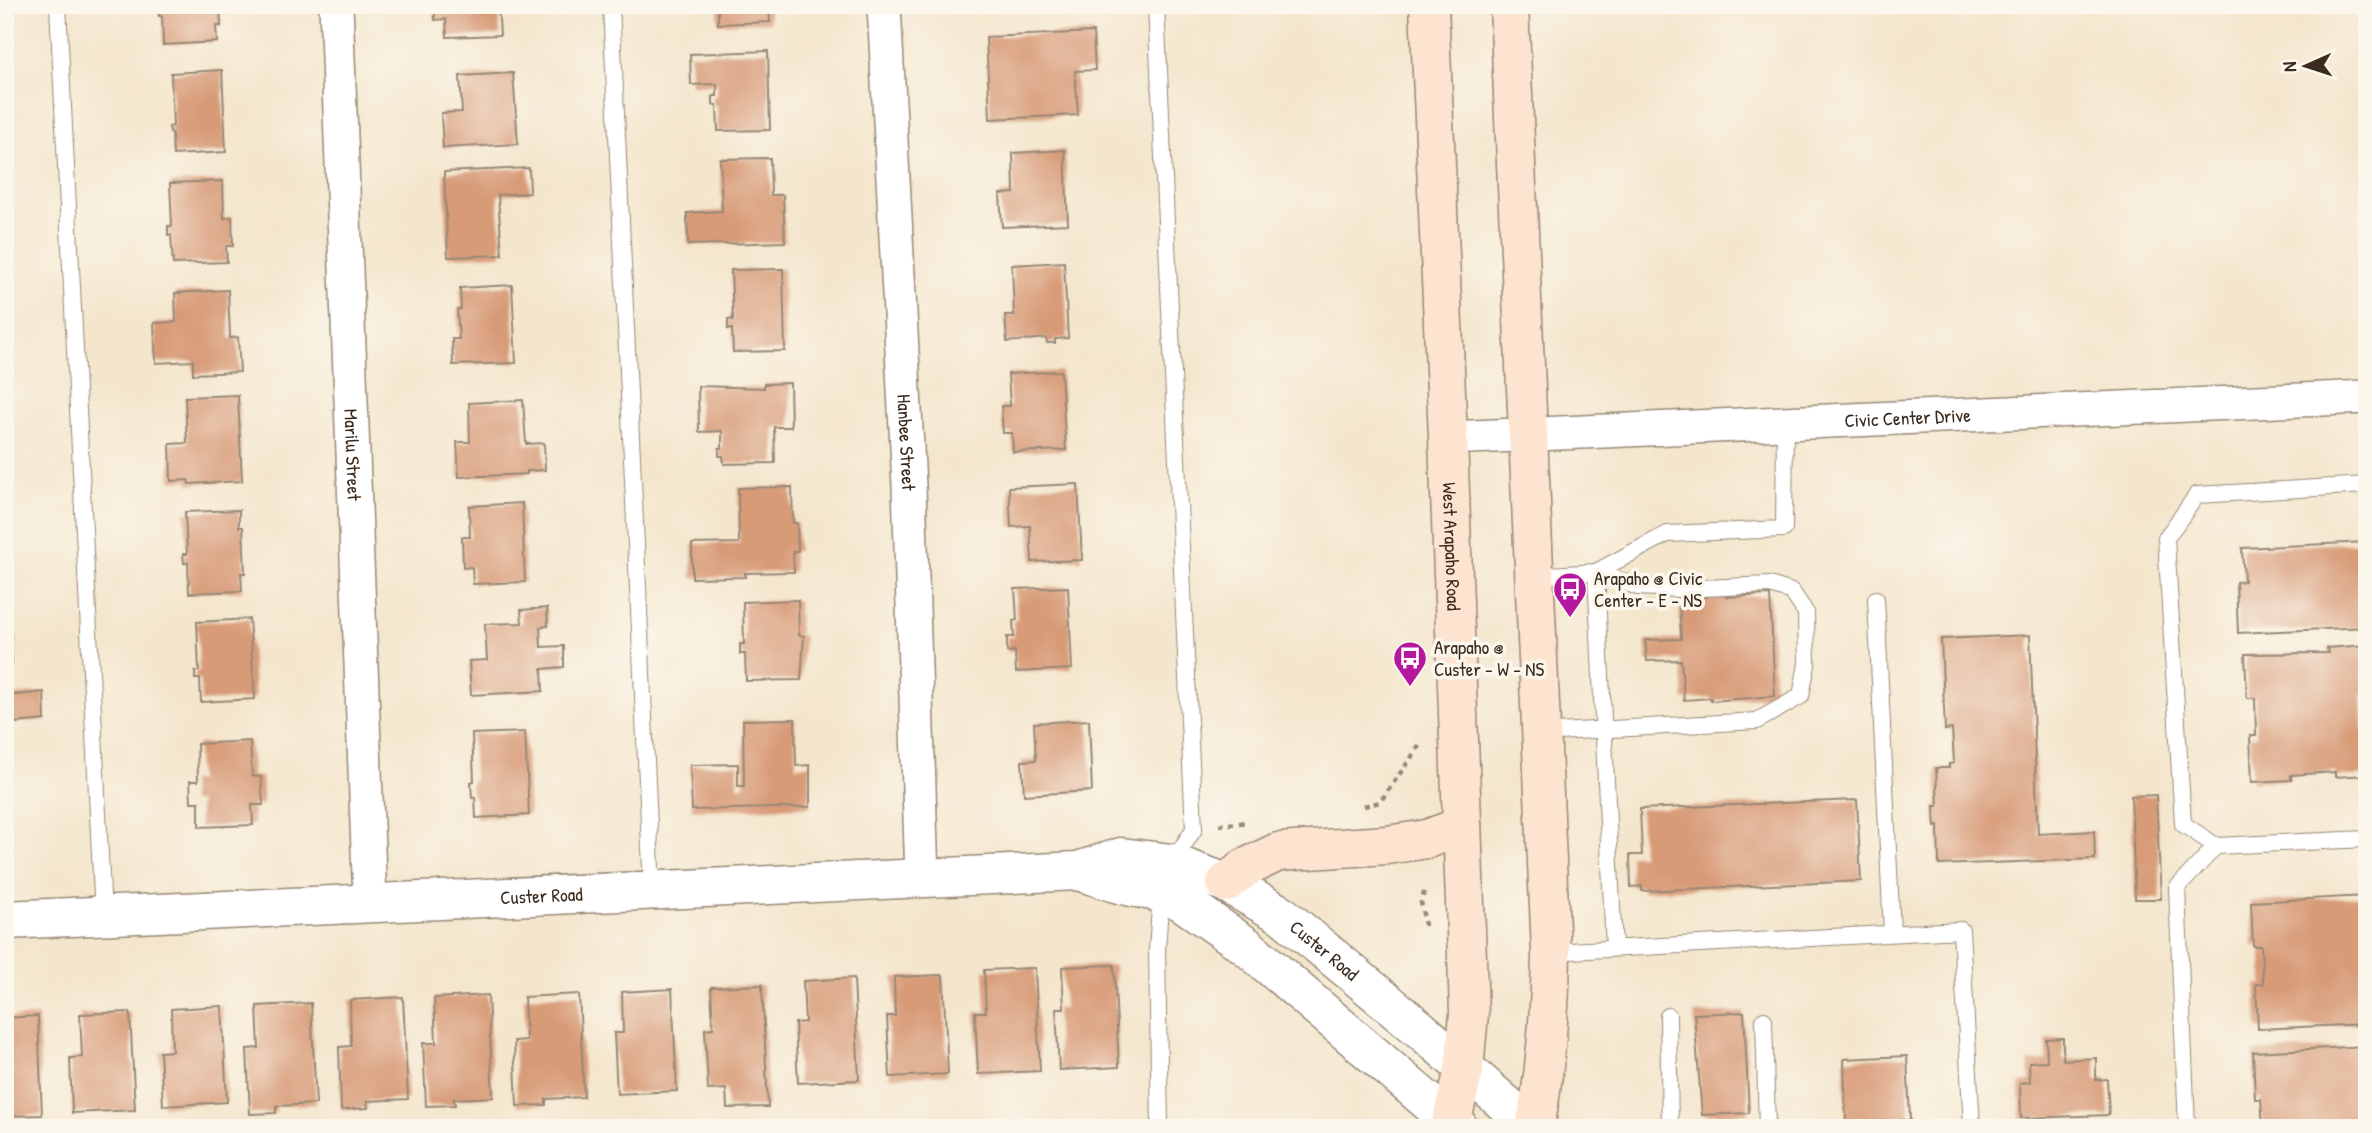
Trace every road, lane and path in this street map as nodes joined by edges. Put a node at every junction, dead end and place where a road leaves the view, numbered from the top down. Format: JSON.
{"nodes":[{"id":1,"x":58,"y":5,"type":"edge"},
{"id":2,"x":336,"y":5,"type":"edge"},
{"id":3,"x":611,"y":5,"type":"edge"},
{"id":4,"x":884,"y":5,"type":"edge"},
{"id":5,"x":1156,"y":5,"type":"edge"},
{"id":6,"x":1429,"y":5,"type":"edge"},
{"id":7,"x":1509,"y":5,"type":"edge"},
{"id":8,"x":2367,"y":397,"type":"edge"},
{"id":9,"x":1785,"y":424,"type":"junction"},
{"id":10,"x":1527,"y":434,"type":"junction"},
{"id":11,"x":1448,"y":438,"type":"junction"},
{"id":12,"x":2367,"y":485,"type":"edge"},
{"id":13,"x":1597,"y":572,"type":"junction"},
{"id":14,"x":1533,"y":576,"type":"junction"},
{"id":15,"x":1876,"y":599,"type":"dead end"},
{"id":16,"x":1604,"y":729,"type":"junction"},
{"id":17,"x":1540,"y":733,"type":"junction"},
{"id":18,"x":1425,"y":752,"type":"dead end"},
{"id":19,"x":1356,"y":808,"type":"dead end"},
{"id":20,"x":1259,"y":819,"type":"dead end"},
{"id":21,"x":1462,"y":826,"type":"junction"},
{"id":22,"x":1194,"y":829,"type":"junction"},
{"id":23,"x":2367,"y":839,"type":"edge"},
{"id":24,"x":2216,"y":846,"type":"junction"},
{"id":25,"x":922,"y":878,"type":"junction"},
{"id":26,"x":1167,"y":878,"type":"junction"},
{"id":27,"x":1226,"y":883,"type":"junction"},
{"id":28,"x":652,"y":890,"type":"junction"},
{"id":29,"x":370,"y":902,"type":"junction"},
{"id":30,"x":103,"y":915,"type":"junction"},
{"id":31,"x":5,"y":920,"type":"edge"},
{"id":32,"x":1892,"y":933,"type":"junction"},
{"id":33,"x":1614,"y":948,"type":"junction"},
{"id":34,"x":1551,"y":952,"type":"junction"},
{"id":35,"x":1668,"y":1016,"type":"dead end"},
{"id":36,"x":1764,"y":1020,"type":"dead end"},
{"id":37,"x":1464,"y":1070,"type":"junction"},
{"id":38,"x":1454,"y":1126,"type":"edge"},
{"id":39,"x":1160,"y":1128,"type":"edge"},
{"id":40,"x":1534,"y":1128,"type":"edge"},
{"id":41,"x":1670,"y":1128,"type":"edge"},
{"id":42,"x":1767,"y":1128,"type":"edge"},
{"id":43,"x":1972,"y":1128,"type":"edge"},
{"id":44,"x":2187,"y":1128,"type":"edge"}],
"edges":[{"from":1,"to":30,"type":"lane"},
{"from":2,"to":29,"type":"street","name":"Marilu Street"},
{"from":3,"to":28,"type":"lane"},
{"from":4,"to":25,"type":"street","name":"Hanbee Street"},
{"from":5,"to":22,"type":"lane"},
{"from":6,"to":11,"type":"main road","name":"West Arapaho Road"},
{"from":7,"to":10,"type":"main road"},
{"from":8,"to":9,"type":"street","name":"Civic Center Drive"},
{"from":9,"to":10,"type":"street","name":"Civic Center Drive"},
{"from":9,"to":13,"type":"lane"},
{"from":10,"to":11,"type":"street","name":"Civic Center Drive"},
{"from":10,"to":14,"type":"main road"},
{"from":11,"to":21,"type":"main road","name":"West Arapaho Road"},
{"from":12,"to":24,"type":"lane"},
{"from":13,"to":14,"type":"lane"},
{"from":13,"to":16,"type":"lane"},
{"from":13,"to":16,"type":"lane"},
{"from":14,"to":17,"type":"main road"},
{"from":15,"to":32,"type":"lane"},
{"from":16,"to":17,"type":"lane"},
{"from":16,"to":33,"type":"lane"},
{"from":17,"to":34,"type":"main road"},
{"from":18,"to":19,"type":"path"},
{"from":20,"to":22,"type":"path"},
{"from":21,"to":27,"type":"main road"},
{"from":21,"to":37,"type":"main road","name":"West Arapaho Road"},
{"from":22,"to":26,"type":"lane"},
{"from":23,"to":24,"type":"lane"},
{"from":24,"to":44,"type":"lane"},
{"from":25,"to":26,"type":"street","name":"Custer Road"},
{"from":25,"to":28,"type":"street","name":"Custer Road"},
{"from":26,"to":27,"type":"street","name":"Custer Road"},
{"from":26,"to":38,"type":"street","name":"Custer Road"},
{"from":26,"to":39,"type":"lane"},
{"from":27,"to":37,"type":"street","name":"Custer Road"},
{"from":28,"to":29,"type":"street","name":"Custer Road"},
{"from":29,"to":30,"type":"street","name":"Custer Road"},
{"from":30,"to":31,"type":"street","name":"Custer Road"},
{"from":32,"to":33,"type":"lane"},
{"from":32,"to":43,"type":"lane"},
{"from":33,"to":34,"type":"lane"},
{"from":34,"to":40,"type":"main road"},
{"from":35,"to":41,"type":"lane"},
{"from":36,"to":42,"type":"lane"},
{"from":37,"to":38,"type":"main road","name":"West Arapaho Road"},
{"from":37,"to":40,"type":"street","name":"Custer Road"}]}
